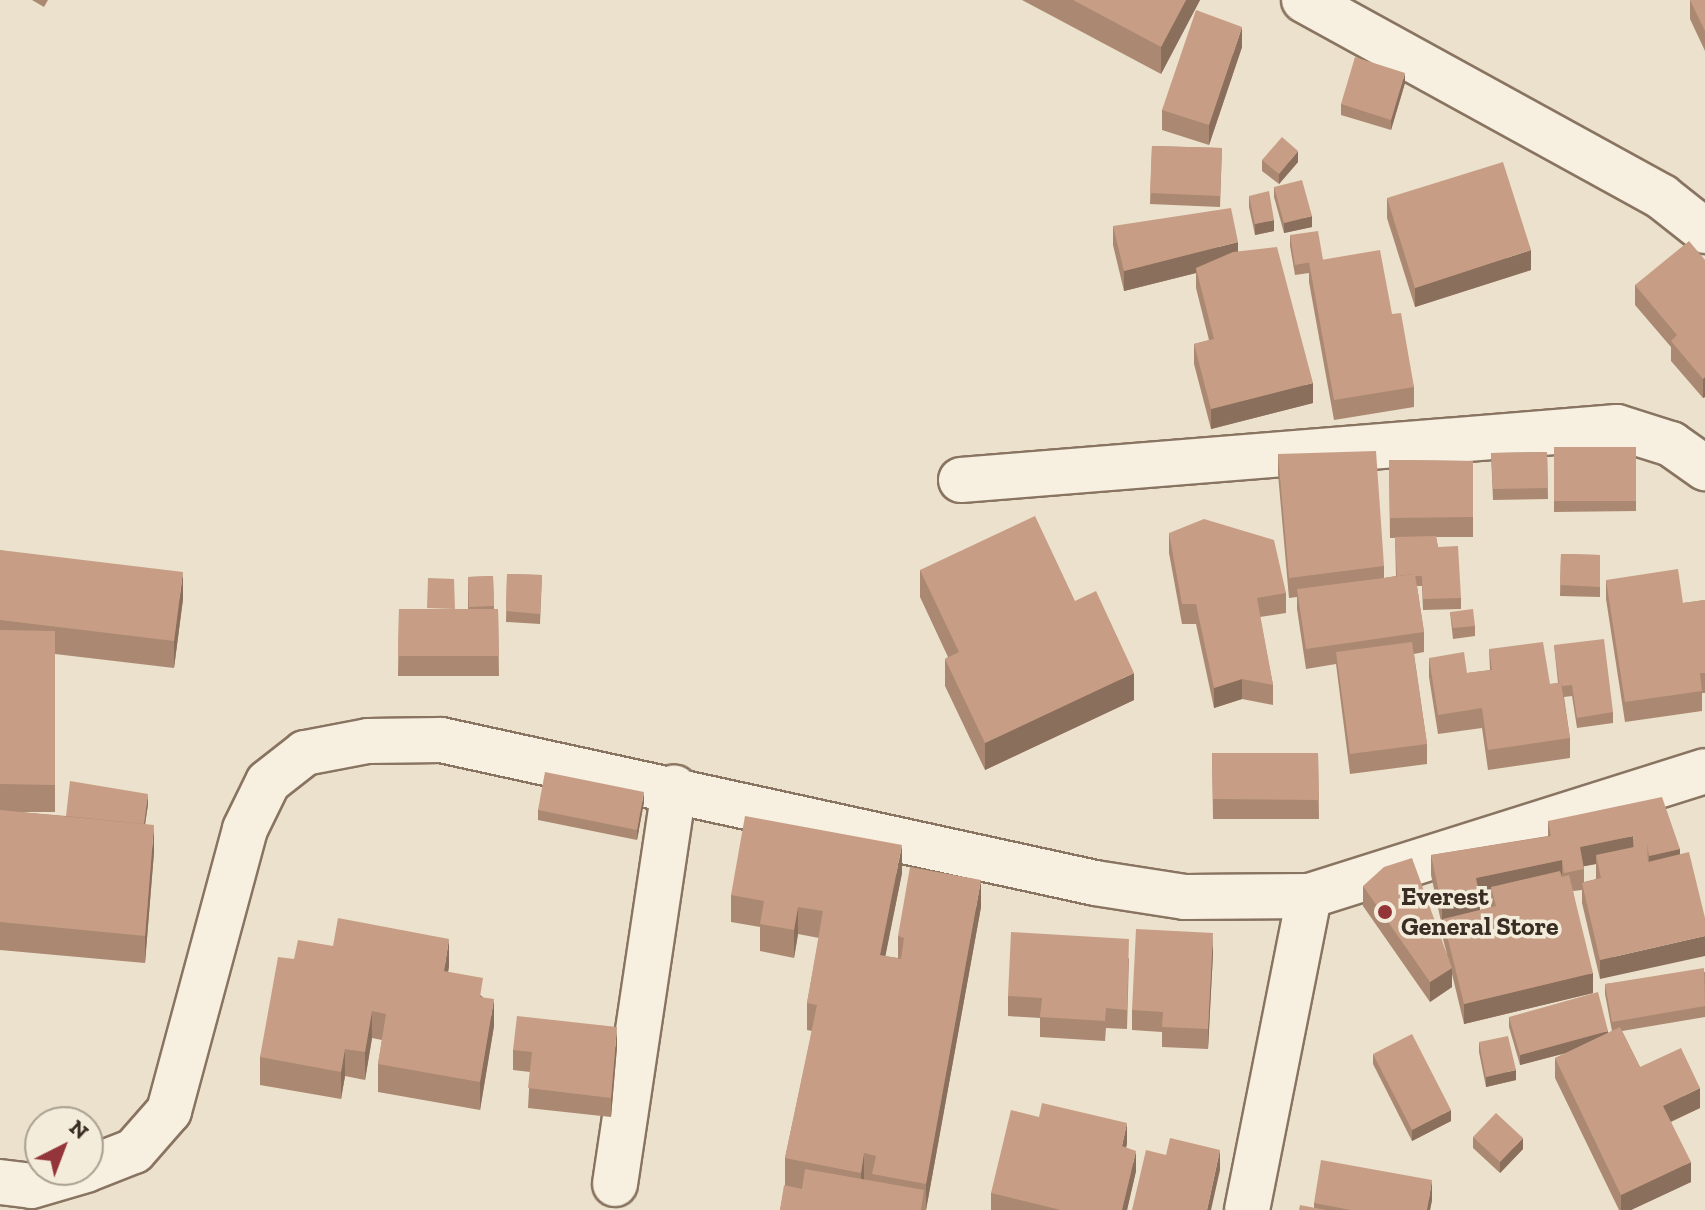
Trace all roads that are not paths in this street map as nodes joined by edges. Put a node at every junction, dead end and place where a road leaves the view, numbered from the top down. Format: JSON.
{"nodes":[{"id":1,"x":1304,"y":0,"type":"edge"},
{"id":2,"x":1705,"y":231,"type":"edge"},
{"id":3,"x":1705,"y":468,"type":"edge"},
{"id":4,"x":961,"y":480,"type":"dead end"},
{"id":5,"x":1705,"y":771,"type":"edge"},
{"id":6,"x":674,"y":787,"type":"junction"},
{"id":7,"x":1309,"y":896,"type":"junction"},
{"id":8,"x":104,"y":1163,"type":"edge"},
{"id":9,"x":0,"y":1182,"type":"edge"},
{"id":10,"x":615,"y":1184,"type":"dead end"},
{"id":11,"x":24,"y":1185,"type":"edge"},
{"id":12,"x":1247,"y":1210,"type":"edge"}],
"edges":[{"from":1,"to":2,"type":"street"},
{"from":3,"to":4,"type":"street"},
{"from":5,"to":7,"type":"street"},
{"from":6,"to":7,"type":"street"},
{"from":6,"to":8,"type":"street"},
{"from":6,"to":10,"type":"street"},
{"from":7,"to":12,"type":"street"},
{"from":9,"to":11,"type":"street"}]}
